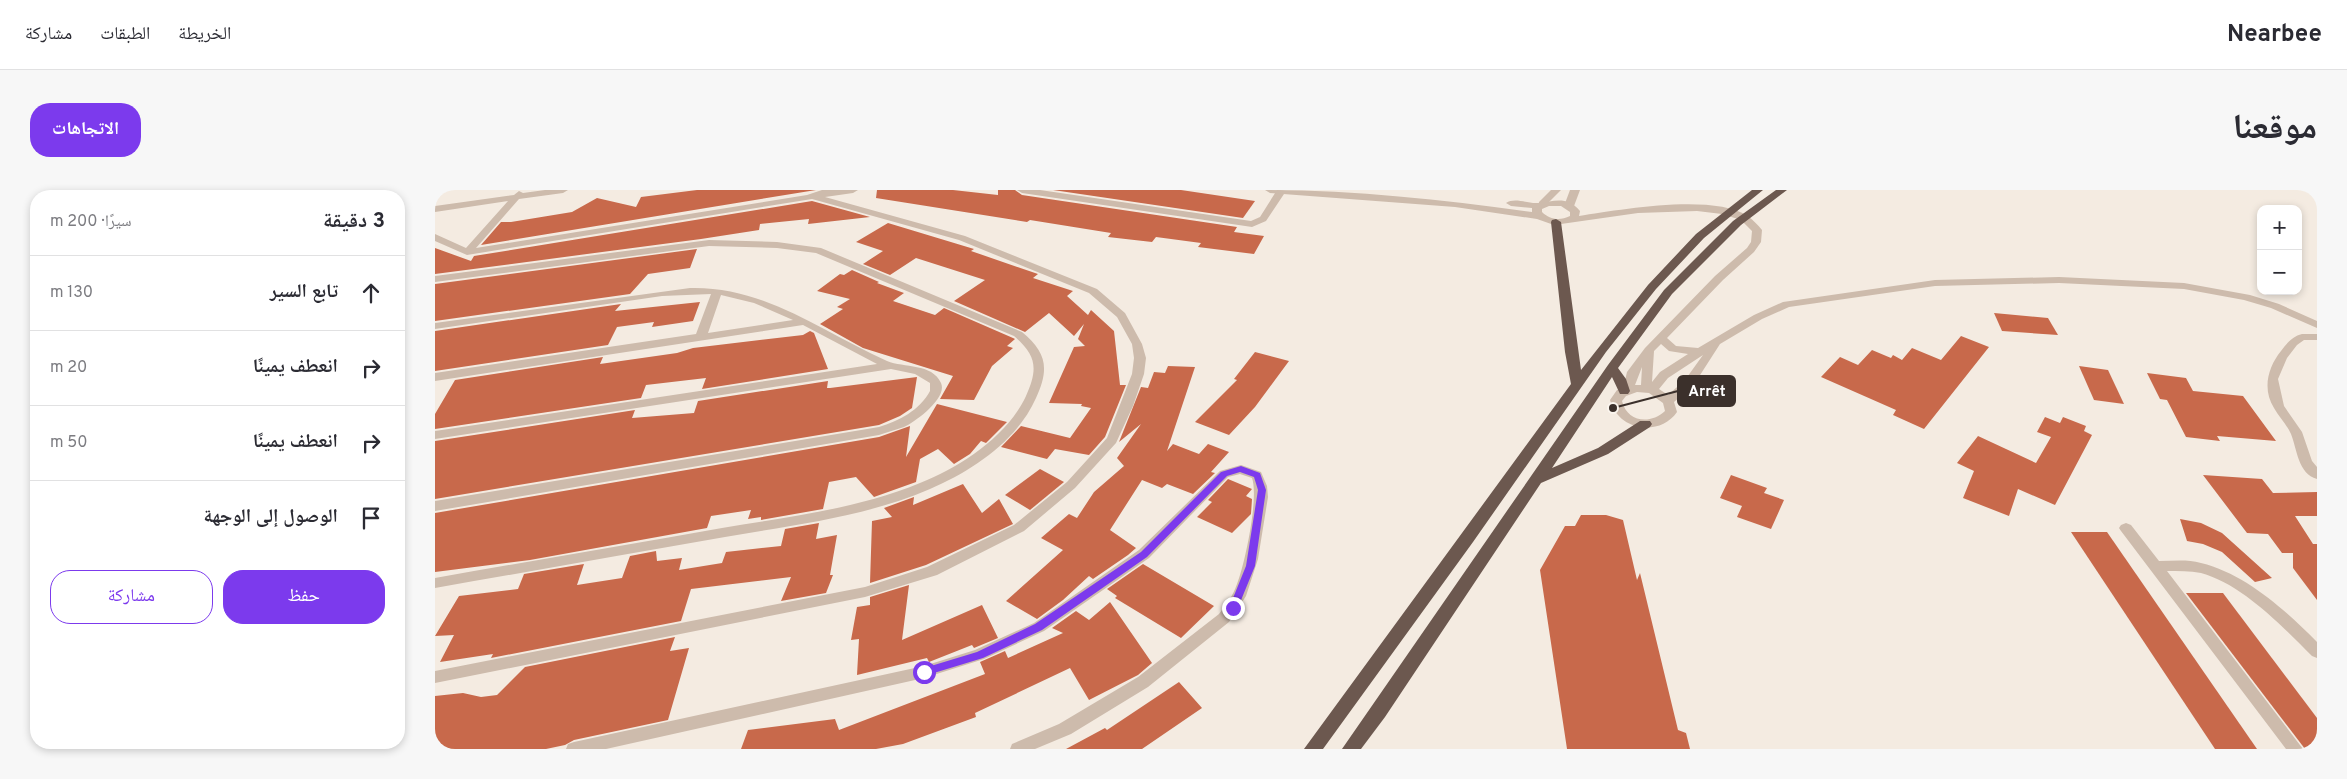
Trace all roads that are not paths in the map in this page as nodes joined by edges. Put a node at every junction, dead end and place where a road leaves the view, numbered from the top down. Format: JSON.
{"nodes":[{"id":1,"x":563,"y":190,"type":"edge"},
{"id":2,"x":832,"y":190,"type":"edge"},
{"id":3,"x":853,"y":190,"type":"edge"},
{"id":4,"x":1022,"y":190,"type":"edge"},
{"id":5,"x":1270,"y":190,"type":"edge"},
{"id":6,"x":1371,"y":190,"type":"edge"},
{"id":7,"x":1556,"y":190,"type":"edge"},
{"id":8,"x":1575,"y":190,"type":"edge"},
{"id":9,"x":1758,"y":190,"type":"edge"},
{"id":10,"x":1782,"y":190,"type":"edge"},
{"id":11,"x":1281,"y":191,"type":"edge"},
{"id":12,"x":520,"y":193,"type":"edge"},
{"id":13,"x":811,"y":196,"type":"junction"},
{"id":14,"x":1571,"y":207,"type":"junction"},
{"id":15,"x":435,"y":209,"type":"edge"},
{"id":16,"x":1540,"y":209,"type":"junction"},
{"id":17,"x":1631,"y":211,"type":"junction"},
{"id":18,"x":1561,"y":222,"type":"junction"},
{"id":19,"x":435,"y":237,"type":"edge"},
{"id":20,"x":467,"y":252,"type":"junction"},
{"id":21,"x":435,"y":279,"type":"edge"},
{"id":22,"x":717,"y":291,"type":"junction"},
{"id":23,"x":1668,"y":292,"type":"joint"},
{"id":24,"x":803,"y":322,"type":"junction"},
{"id":25,"x":2317,"y":325,"type":"edge"},
{"id":26,"x":435,"y":326,"type":"edge"},
{"id":27,"x":701,"y":337,"type":"junction"},
{"id":28,"x":2317,"y":337,"type":"edge"},
{"id":29,"x":1661,"y":338,"type":"junction"},
{"id":30,"x":1716,"y":343,"type":"junction"},
{"id":31,"x":1649,"y":350,"type":"junction"},
{"id":32,"x":1700,"y":352,"type":"junction"},
{"id":33,"x":889,"y":366,"type":"junction"},
{"id":34,"x":1613,"y":368,"type":"junction"},
{"id":35,"x":435,"y":377,"type":"edge"},
{"id":36,"x":1577,"y":383,"type":"junction"},
{"id":37,"x":1626,"y":390,"type":"junction"},
{"id":38,"x":1649,"y":390,"type":"junction"},
{"id":39,"x":1668,"y":400,"type":"junction"},
{"id":40,"x":1645,"y":424,"type":"junction"},
{"id":41,"x":435,"y":435,"type":"edge"},
{"id":42,"x":2317,"y":475,"type":"edge"},
{"id":43,"x":1536,"y":481,"type":"junction"},
{"id":44,"x":435,"y":506,"type":"edge"},
{"id":45,"x":2126,"y":528,"type":"dead end"},
{"id":46,"x":2155,"y":566,"type":"junction"},
{"id":47,"x":435,"y":583,"type":"edge"},
{"id":48,"x":2317,"y":652,"type":"edge"},
{"id":49,"x":435,"y":677,"type":"edge"},
{"id":50,"x":574,"y":749,"type":"edge"},
{"id":51,"x":1018,"y":749,"type":"edge"},
{"id":52,"x":1313,"y":749,"type":"edge"},
{"id":53,"x":1351,"y":749,"type":"edge"},
{"id":54,"x":2295,"y":749,"type":"edge"}],
"edges":[{"from":1,"to":12,"type":"street"},
{"from":2,"to":13,"type":"street"},
{"from":3,"to":13,"type":"street"},
{"from":4,"to":11,"type":"street"},
{"from":5,"to":11,"type":"street"},
{"from":6,"to":16,"type":"street"},
{"from":7,"to":16,"type":"street"},
{"from":8,"to":14,"type":"street"},
{"from":9,"to":36,"type":"highway"},
{"from":10,"to":23,"type":"highway"},
{"from":11,"to":16,"type":"street"},
{"from":12,"to":15,"type":"street"},
{"from":12,"to":20,"type":"street"},
{"from":13,"to":20,"type":"street"},
{"from":13,"to":49,"type":"street"},
{"from":14,"to":16,"type":"street"},
{"from":14,"to":17,"type":"street"},
{"from":14,"to":18,"type":"street"},
{"from":16,"to":18,"type":"street"},
{"from":17,"to":18,"type":"street"},
{"from":17,"to":29,"type":"street"},
{"from":18,"to":36,"type":"highway"},
{"from":19,"to":20,"type":"street"},
{"from":21,"to":47,"type":"street"},
{"from":22,"to":24,"type":"street"},
{"from":22,"to":26,"type":"street"},
{"from":22,"to":27,"type":"street"},
{"from":23,"to":34,"type":"highway"},
{"from":24,"to":27,"type":"street"},
{"from":24,"to":33,"type":"street"},
{"from":25,"to":30,"type":"street"},
{"from":27,"to":35,"type":"street"},
{"from":28,"to":42,"type":"street"},
{"from":29,"to":31,"type":"street"},
{"from":29,"to":32,"type":"street"},
{"from":30,"to":32,"type":"street"},
{"from":30,"to":39,"type":"street"},
{"from":31,"to":37,"type":"street"},
{"from":31,"to":38,"type":"street"},
{"from":32,"to":38,"type":"street"},
{"from":33,"to":41,"type":"street"},
{"from":33,"to":44,"type":"street"},
{"from":34,"to":37,"type":"highway"},
{"from":34,"to":43,"type":"highway"},
{"from":36,"to":52,"type":"highway"},
{"from":37,"to":38,"type":"street"},
{"from":37,"to":40,"type":"street"},
{"from":38,"to":39,"type":"street"},
{"from":39,"to":40,"type":"street"},
{"from":40,"to":43,"type":"highway"},
{"from":43,"to":53,"type":"highway"},
{"from":45,"to":46,"type":"street"},
{"from":46,"to":48,"type":"street"},
{"from":46,"to":54,"type":"street"},
{"from":50,"to":51,"type":"street"}]}
